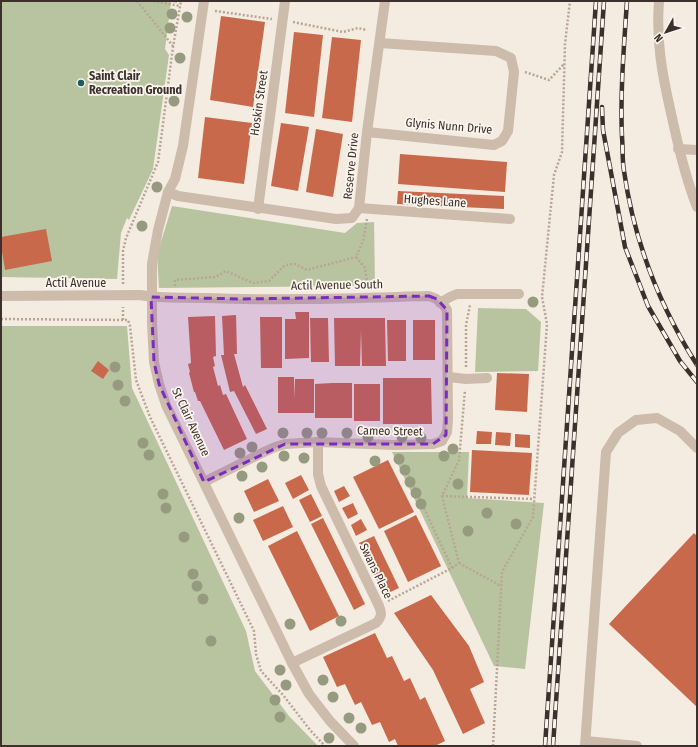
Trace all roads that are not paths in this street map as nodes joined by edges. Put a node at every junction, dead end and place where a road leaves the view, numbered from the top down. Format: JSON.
{"nodes":[{"id":1,"x":204,"y":1,"type":"edge"},
{"id":2,"x":285,"y":1,"type":"edge"},
{"id":3,"x":385,"y":1,"type":"edge"},
{"id":4,"x":659,"y":1,"type":"edge"},
{"id":5,"x":380,"y":42,"type":"junction"},
{"id":6,"x":367,"y":132,"type":"junction"},
{"id":7,"x":678,"y":149,"type":"junction"},
{"id":8,"x":697,"y":150,"type":"edge"},
{"id":9,"x":168,"y":192,"type":"junction"},
{"id":10,"x":697,"y":207,"type":"edge"},
{"id":11,"x":363,"y":208,"type":"junction"},
{"id":12,"x":258,"y":209,"type":"junction"},
{"id":13,"x":510,"y":220,"type":"dead end"},
{"id":14,"x":519,"y":294,"type":"dead end"},
{"id":15,"x":1,"y":296,"type":"edge"},
{"id":16,"x":151,"y":297,"type":"junction"},
{"id":17,"x":440,"y":303,"type":"junction"},
{"id":18,"x":449,"y":377,"type":"junction"},
{"id":19,"x":486,"y":378,"type":"dead end"},
{"id":20,"x":318,"y":442,"type":"junction"},
{"id":21,"x":697,"y":448,"type":"edge"},
{"id":22,"x":204,"y":482,"type":"junction"},
{"id":23,"x":292,"y":663,"type":"junction"},
{"id":24,"x":585,"y":744,"type":"edge"},
{"id":25,"x":354,"y":746,"type":"edge"},
{"id":26,"x":637,"y":746,"type":"edge"}],
"edges":[{"from":1,"to":9,"type":"street","name":"St Clair Avenue"},
{"from":2,"to":12,"type":"street","name":"Hoskin Street"},
{"from":3,"to":5,"type":"street","name":"Reserve Drive"},
{"from":4,"to":7,"type":"street"},
{"from":5,"to":6,"type":"street","name":"Reserve Drive"},
{"from":5,"to":6,"type":"street","name":"Glynis Nunn Drive"},
{"from":6,"to":11,"type":"street","name":"Reserve Drive"},
{"from":7,"to":8,"type":"street"},
{"from":7,"to":10,"type":"street"},
{"from":9,"to":12,"type":"street","name":"Reserve Drive"},
{"from":9,"to":16,"type":"street","name":"St Clair Avenue"},
{"from":11,"to":12,"type":"street","name":"Reserve Drive"},
{"from":11,"to":13,"type":"street","name":"Hughes Lane"},
{"from":14,"to":17,"type":"street"},
{"from":15,"to":16,"type":"street","name":"Actil Avenue"},
{"from":16,"to":17,"type":"street","name":"Actil Avenue South"},
{"from":16,"to":22,"type":"street","name":"St Clair Avenue"},
{"from":17,"to":18,"type":"street","name":"Cameo Street"},
{"from":18,"to":19,"type":"street"},
{"from":18,"to":20,"type":"street","name":"Cameo Street"},
{"from":20,"to":22,"type":"street","name":"Cameo Street"},
{"from":20,"to":23,"type":"street","name":"Swans Place"},
{"from":21,"to":24,"type":"street"},
{"from":22,"to":23,"type":"street","name":"St Clair Avenue"},
{"from":23,"to":25,"type":"street","name":"St Clair Avenue"},
{"from":24,"to":26,"type":"street"}]}
